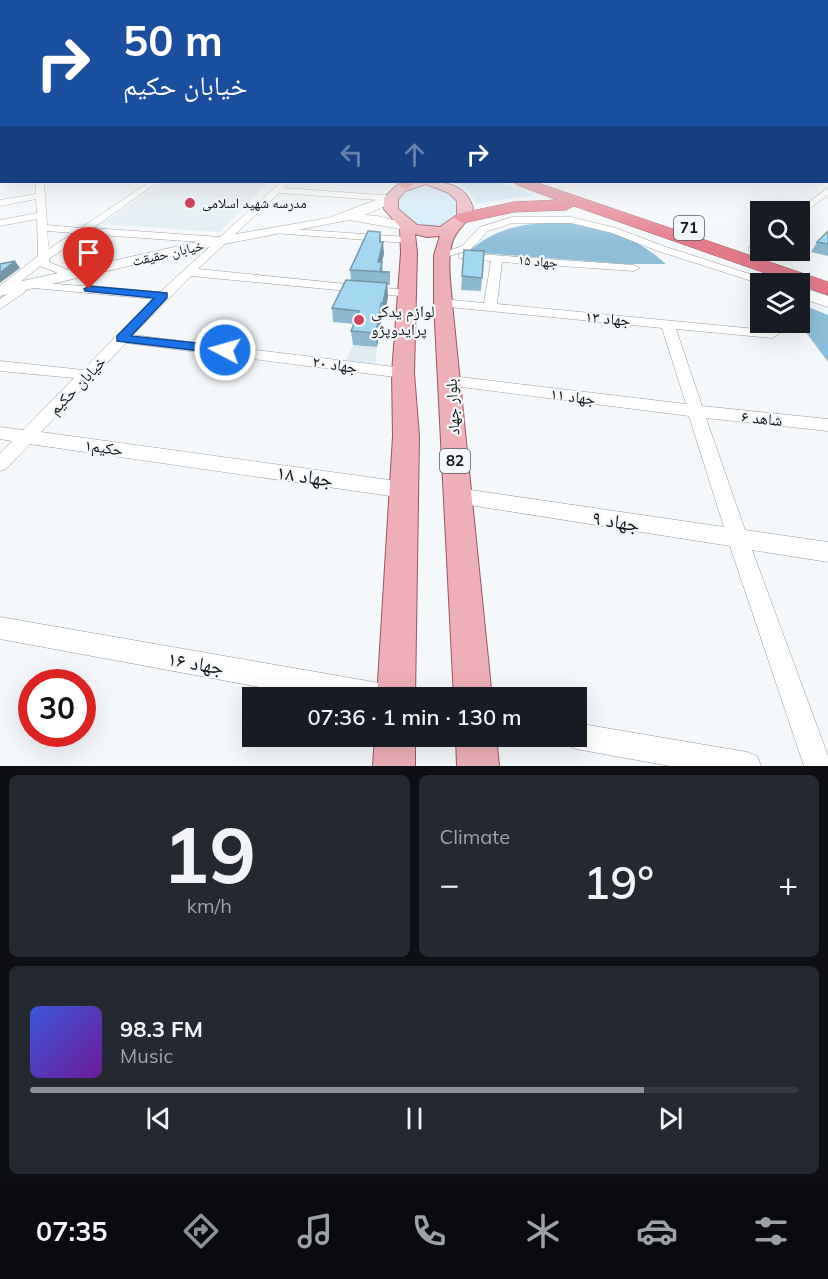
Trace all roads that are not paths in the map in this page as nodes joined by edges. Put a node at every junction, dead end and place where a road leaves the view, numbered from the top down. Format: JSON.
{"nodes":[{"id":1,"x":40,"y":183,"type":"edge"},
{"id":2,"x":153,"y":183,"type":"edge"},
{"id":3,"x":284,"y":183,"type":"edge"},
{"id":4,"x":408,"y":183,"type":"edge"},
{"id":5,"x":438,"y":183,"type":"edge"},
{"id":6,"x":525,"y":183,"type":"edge"},
{"id":7,"x":553,"y":183,"type":"edge"},
{"id":8,"x":276,"y":190,"type":"junction"},
{"id":9,"x":828,"y":191,"type":"edge"},
{"id":10,"x":40,"y":196,"type":"junction"},
{"id":11,"x":392,"y":198,"type":"junction"},
{"id":12,"x":0,"y":203,"type":"edge"},
{"id":13,"x":810,"y":205,"type":"edge"},
{"id":14,"x":602,"y":210,"type":"junction"},
{"id":15,"x":41,"y":215,"type":"junction"},
{"id":16,"x":336,"y":218,"type":"junction"},
{"id":17,"x":0,"y":223,"type":"edge"},
{"id":18,"x":459,"y":223,"type":"junction"},
{"id":19,"x":42,"y":228,"type":"junction"},
{"id":20,"x":82,"y":231,"type":"junction"},
{"id":21,"x":277,"y":231,"type":"junction"},
{"id":22,"x":407,"y":234,"type":"junction"},
{"id":23,"x":221,"y":240,"type":"junction"},
{"id":24,"x":750,"y":244,"type":"edge"},
{"id":25,"x":442,"y":255,"type":"junction"},
{"id":26,"x":43,"y":258,"type":"junction"},
{"id":27,"x":497,"y":258,"type":"junction"},
{"id":28,"x":792,"y":261,"type":"edge"},
{"id":29,"x":634,"y":268,"type":"dead end"},
{"id":30,"x":190,"y":272,"type":"junction"},
{"id":31,"x":72,"y":275,"type":"junction"},
{"id":32,"x":750,"y":276,"type":"edge"},
{"id":33,"x":828,"y":276,"type":"edge"},
{"id":34,"x":30,"y":285,"type":"junction"},
{"id":35,"x":828,"y":289,"type":"edge"},
{"id":36,"x":406,"y":294,"type":"junction"},
{"id":37,"x":1,"y":295,"type":"edge"},
{"id":38,"x":163,"y":296,"type":"junction"},
{"id":39,"x":810,"y":296,"type":"edge"},
{"id":40,"x":828,"y":302,"type":"edge"},
{"id":41,"x":443,"y":303,"type":"junction"},
{"id":42,"x":490,"y":307,"type":"junction"},
{"id":43,"x":667,"y":323,"type":"junction"},
{"id":44,"x":772,"y":334,"type":"dead end"},
{"id":45,"x":121,"y":338,"type":"junction"},
{"id":46,"x":0,"y":366,"type":"edge"},
{"id":47,"x":403,"y":373,"type":"junction"},
{"id":48,"x":88,"y":375,"type":"junction"},
{"id":49,"x":451,"y":381,"type":"junction"},
{"id":50,"x":695,"y":411,"type":"junction"},
{"id":51,"x":828,"y":425,"type":"edge"},
{"id":52,"x":0,"y":433,"type":"edge"},
{"id":53,"x":28,"y":436,"type":"junction"},
{"id":54,"x":207,"y":461,"type":"joint"},
{"id":55,"x":0,"y":464,"type":"edge"},
{"id":56,"x":404,"y":490,"type":"junction"},
{"id":57,"x":457,"y":496,"type":"junction"},
{"id":58,"x":738,"y":540,"type":"junction"},
{"id":59,"x":828,"y":552,"type":"edge"},
{"id":60,"x":0,"y":628,"type":"edge"},
{"id":61,"x":330,"y":687,"type":"edge"},
{"id":62,"x":396,"y":687,"type":"edge"},
{"id":63,"x":472,"y":687,"type":"edge"},
{"id":64,"x":587,"y":738,"type":"edge"},
{"id":65,"x":395,"y":747,"type":"edge"},
{"id":66,"x":477,"y":747,"type":"edge"},
{"id":67,"x":394,"y":766,"type":"edge"},
{"id":68,"x":478,"y":766,"type":"edge"},
{"id":69,"x":747,"y":766,"type":"edge"},
{"id":70,"x":818,"y":766,"type":"edge"}],
"edges":[{"from":1,"to":10,"type":"street"},
{"from":2,"to":20,"type":"street"},
{"from":3,"to":8,"type":"street","name":"خیابان حکیم"},
{"from":4,"to":11,"type":"main road"},
{"from":5,"to":18,"type":"main road"},
{"from":6,"to":14,"type":"highway","number":"71"},
{"from":7,"to":24,"type":"highway","number":"71"},
{"from":8,"to":11,"type":"street"},
{"from":8,"to":23,"type":"street","name":"خیابان حکیم"},
{"from":9,"to":13,"type":"street"},
{"from":10,"to":12,"type":"street"},
{"from":10,"to":15,"type":"street"},
{"from":11,"to":16,"type":"street"},
{"from":11,"to":22,"type":"main road"},
{"from":14,"to":18,"type":"highway"},
{"from":14,"to":35,"type":"highway","number":"71"},
{"from":15,"to":17,"type":"street"},
{"from":15,"to":19,"type":"street"},
{"from":16,"to":21,"type":"street","name":"خیابان حقیقت"},
{"from":16,"to":22,"type":"street"},
{"from":18,"to":22,"type":"main road"},
{"from":18,"to":25,"type":"main road","name":"بلوار جهاد","number":"82"},
{"from":19,"to":20,"type":"street"},
{"from":19,"to":26,"type":"street"},
{"from":20,"to":23,"type":"street"},
{"from":20,"to":26,"type":"street"},
{"from":21,"to":22,"type":"street"},
{"from":21,"to":23,"type":"street","name":"خیابان حقیقت"},
{"from":22,"to":36,"type":"main road"},
{"from":23,"to":30,"type":"street","name":"خیابان حکیم"},
{"from":23,"to":31,"type":"street","name":"خیابان حقیقت"},
{"from":25,"to":27,"type":"street","name":"جهاد ۱۵"},
{"from":25,"to":32,"type":"street"},
{"from":25,"to":41,"type":"main road","name":"بلوار جهاد","number":"82"},
{"from":26,"to":31,"type":"street"},
{"from":26,"to":37,"type":"street"},
{"from":27,"to":29,"type":"street","name":"جهاد ۱۵"},
{"from":27,"to":42,"type":"street"},
{"from":28,"to":33,"type":"highway","number":"71"},
{"from":30,"to":36,"type":"street"},
{"from":30,"to":38,"type":"street","name":"خیابان حکیم"},
{"from":31,"to":34,"type":"street","name":"خیابان حقیقت"},
{"from":34,"to":37,"type":"street","name":"خیابان حقیقت"},
{"from":34,"to":38,"type":"street"},
{"from":36,"to":47,"type":"main road"},
{"from":38,"to":45,"type":"street","name":"خیابان حکیم"},
{"from":39,"to":40,"type":"street"},
{"from":41,"to":42,"type":"street","name":"جهاد ۱۳"},
{"from":41,"to":49,"type":"main road","name":"بلوار جهاد","number":"82"},
{"from":42,"to":43,"type":"street","name":"جهاد ۱۳"},
{"from":43,"to":44,"type":"street","name":"جهاد ۱۳"},
{"from":43,"to":50,"type":"street"},
{"from":45,"to":47,"type":"street","name":"جهاد ۲۰"},
{"from":45,"to":48,"type":"street","name":"خیابان حکیم"},
{"from":46,"to":48,"type":"street"},
{"from":47,"to":56,"type":"main road"},
{"from":48,"to":53,"type":"street","name":"خیابان حکیم"},
{"from":49,"to":50,"type":"street","name":"جهاد ۱۱"},
{"from":49,"to":57,"type":"main road","name":"بلوار جهاد","number":"82"},
{"from":50,"to":51,"type":"street","name":"شاهد ۶"},
{"from":50,"to":58,"type":"street"},
{"from":52,"to":53,"type":"street","name":"حکیم۱"},
{"from":53,"to":54,"type":"street","name":"حکیم۱"},
{"from":53,"to":55,"type":"street","name":"خیابان حکیم"},
{"from":54,"to":56,"type":"street","name":"جهاد ۱۸"},
{"from":56,"to":62,"type":"main road"},
{"from":57,"to":58,"type":"street","name":"جهاد ۹"},
{"from":57,"to":63,"type":"main road","name":"بلوار جهاد","number":"82"},
{"from":58,"to":59,"type":"street","name":"جهاد ۹"},
{"from":58,"to":70,"type":"street"},
{"from":60,"to":61,"type":"street","name":"جهاد ۱۶"},
{"from":64,"to":69,"type":"street"},
{"from":65,"to":67,"type":"main road"},
{"from":66,"to":68,"type":"main road"}]}
